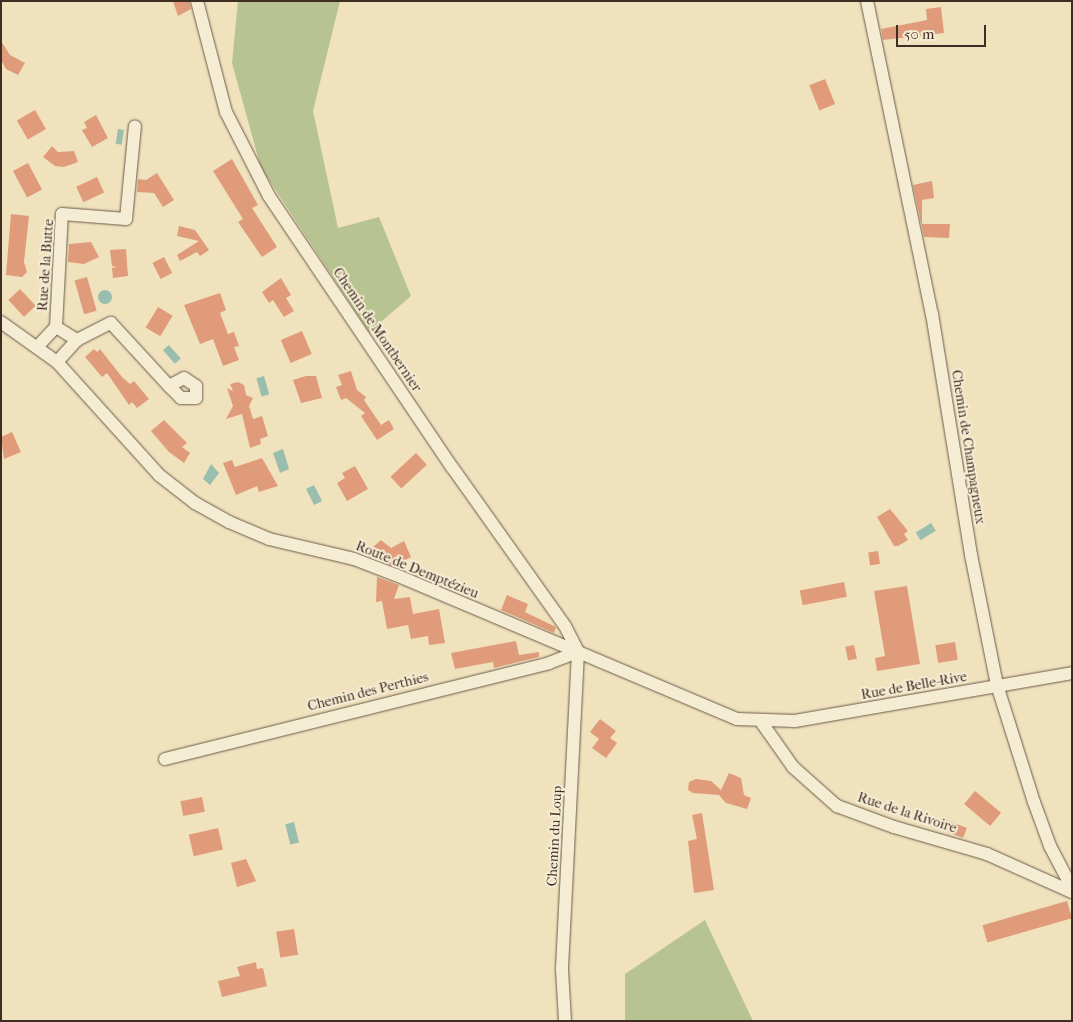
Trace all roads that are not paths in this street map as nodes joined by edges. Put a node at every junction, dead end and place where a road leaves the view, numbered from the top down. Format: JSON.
{"nodes":[{"id":1,"x":197,"y":1,"type":"edge"},
{"id":2,"x":867,"y":1,"type":"edge"},
{"id":3,"x":135,"y":126,"type":"dead end"},
{"id":4,"x":1,"y":322,"type":"edge"},
{"id":5,"x":56,"y":327,"type":"junction"},
{"id":6,"x":77,"y":340,"type":"junction"},
{"id":7,"x":38,"y":346,"type":"junction"},
{"id":8,"x":57,"y":362,"type":"junction"},
{"id":9,"x":169,"y":386,"type":"dead end"},
{"id":10,"x":578,"y":652,"type":"junction"},
{"id":11,"x":1072,"y":673,"type":"edge"},
{"id":12,"x":996,"y":685,"type":"junction"},
{"id":13,"x":762,"y":722,"type":"junction"},
{"id":14,"x":165,"y":759,"type":"dead end"},
{"id":15,"x":1072,"y":890,"type":"edge"},
{"id":16,"x":565,"y":1021,"type":"edge"}],
"edges":[{"from":1,"to":10,"type":"street","name":"Chemin de Montbernier"},
{"from":2,"to":12,"type":"street","name":"Chemin de Champagneux"},
{"from":3,"to":5,"type":"street","name":"Rue de la Butte"},
{"from":4,"to":7,"type":"street","name":"Route de Demptézieu"},
{"from":5,"to":6,"type":"street"},
{"from":5,"to":7,"type":"street","name":"Rue de la Butte"},
{"from":6,"to":8,"type":"street"},
{"from":6,"to":9,"type":"street"},
{"from":7,"to":8,"type":"street","name":"Route de Demptézieu"},
{"from":8,"to":10,"type":"street","name":"Route de Demptézieu"},
{"from":10,"to":13,"type":"street","name":"Route de Demptézieu"},
{"from":10,"to":14,"type":"street","name":"Chemin des Perthies"},
{"from":10,"to":16,"type":"street","name":"Chemin du Loup"},
{"from":11,"to":12,"type":"street","name":"Rue de Belle-Rive"},
{"from":12,"to":13,"type":"street","name":"Rue de Belle-Rive"},
{"from":12,"to":15,"type":"street","name":"Chemin de Champagneux"},
{"from":13,"to":15,"type":"street","name":"Rue de la Rivoire"}]}
